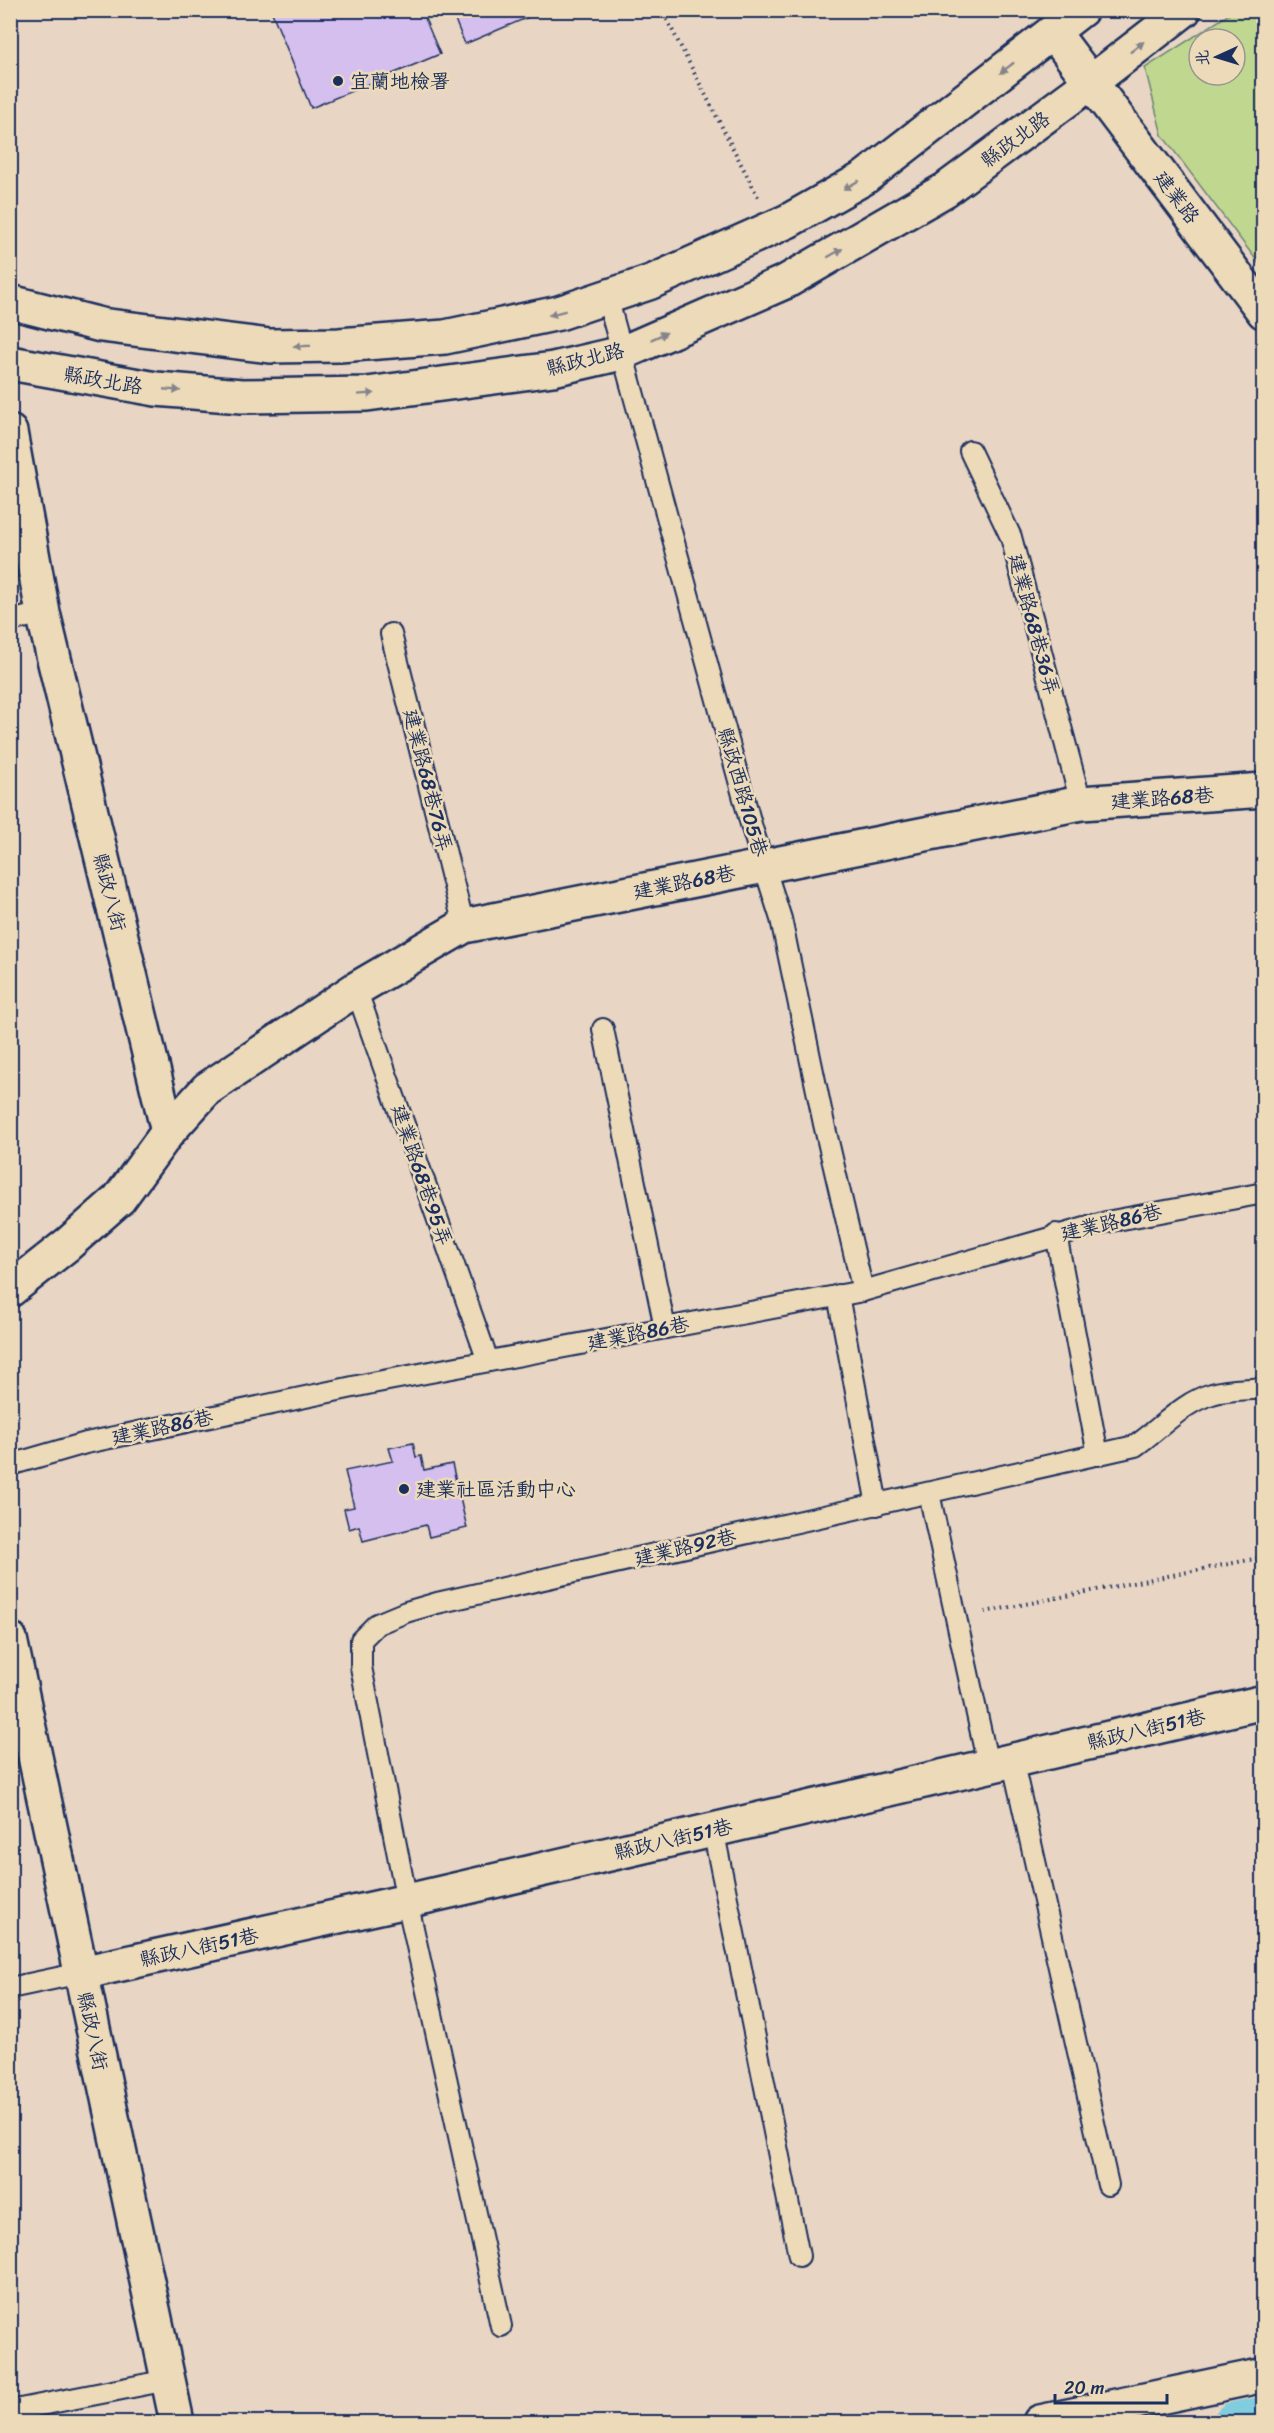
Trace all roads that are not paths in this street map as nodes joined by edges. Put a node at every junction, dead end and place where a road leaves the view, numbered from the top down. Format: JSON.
{"nodes":[{"id":1,"x":1081,"y":10,"type":"edge"},
{"id":2,"x":1184,"y":10,"type":"edge"},
{"id":3,"x":1053,"y":32,"type":"junction"},
{"id":4,"x":1090,"y":83,"type":"junction"},
{"id":5,"x":607,"y":297,"type":"junction"},
{"id":6,"x":10,"y":302,"type":"edge"},
{"id":7,"x":1263,"y":312,"type":"edge"},
{"id":8,"x":622,"y":353,"type":"junction"},
{"id":9,"x":10,"y":363,"type":"edge"},
{"id":10,"x":10,"y":432,"type":"edge"},
{"id":11,"x":970,"y":451,"type":"dead end"},
{"id":12,"x":43,"y":613,"type":"junction"},
{"id":13,"x":10,"y":621,"type":"edge"},
{"id":14,"x":391,"y":634,"type":"dead end"},
{"id":15,"x":1263,"y":790,"type":"edge"},
{"id":16,"x":1081,"y":803,"type":"junction"},
{"id":17,"x":764,"y":866,"type":"junction"},
{"id":18,"x":464,"y":927,"type":"junction"},
{"id":19,"x":357,"y":989,"type":"junction"},
{"id":20,"x":603,"y":1029,"type":"dead end"},
{"id":21,"x":168,"y":1132,"type":"junction"},
{"id":22,"x":1263,"y":1193,"type":"edge"},
{"id":23,"x":1056,"y":1234,"type":"junction"},
{"id":24,"x":10,"y":1290,"type":"edge"},
{"id":25,"x":863,"y":1291,"type":"junction"},
{"id":26,"x":838,"y":1295,"type":"junction"},
{"id":27,"x":665,"y":1328,"type":"junction"},
{"id":28,"x":488,"y":1361,"type":"junction"},
{"id":29,"x":1263,"y":1388,"type":"edge"},
{"id":30,"x":1098,"y":1455,"type":"junction"},
{"id":31,"x":10,"y":1465,"type":"edge"},
{"id":32,"x":929,"y":1493,"type":"junction"},
{"id":33,"x":877,"y":1505,"type":"junction"},
{"id":34,"x":10,"y":1639,"type":"edge"},
{"id":35,"x":1263,"y":1702,"type":"edge"},
{"id":36,"x":1000,"y":1762,"type":"junction"},
{"id":37,"x":713,"y":1829,"type":"junction"},
{"id":38,"x":407,"y":1901,"type":"junction"},
{"id":39,"x":81,"y":1973,"type":"junction"},
{"id":40,"x":10,"y":1988,"type":"edge"},
{"id":41,"x":1108,"y":2185,"type":"dead end"},
{"id":42,"x":799,"y":2256,"type":"dead end"},
{"id":43,"x":501,"y":2326,"type":"dead end"},
{"id":44,"x":1263,"y":2375,"type":"edge"},
{"id":45,"x":168,"y":2380,"type":"junction"},
{"id":46,"x":10,"y":2411,"type":"edge"},
{"id":47,"x":177,"y":2422,"type":"edge"},
{"id":48,"x":1040,"y":2422,"type":"edge"}],
"edges":[{"from":1,"to":3,"type":"street"},
{"from":4,"to":2,"type":"street","name":"縣政北路","one_way":true},
{"from":3,"to":4,"type":"street","name":"建業路"},
{"from":3,"to":5,"type":"street","one_way":true},
{"from":4,"to":7,"type":"street","name":"建業路"},
{"from":8,"to":4,"type":"street","name":"縣政北路","one_way":true},
{"from":5,"to":6,"type":"street","one_way":true},
{"from":5,"to":8,"type":"lane","name":"縣政西路105巷"},
{"from":9,"to":8,"type":"street","name":"縣政北路","one_way":true},
{"from":8,"to":17,"type":"lane","name":"縣政西路105巷"},
{"from":10,"to":12,"type":"street","name":"縣政八街"},
{"from":11,"to":16,"type":"lane","name":"建業路68巷36弄"},
{"from":12,"to":13,"type":"lane"},
{"from":12,"to":21,"type":"street","name":"縣政八街"},
{"from":14,"to":18,"type":"lane","name":"建業路68巷76弄"},
{"from":15,"to":16,"type":"street","name":"建業路68巷"},
{"from":16,"to":17,"type":"street","name":"建業路68巷"},
{"from":17,"to":18,"type":"street","name":"建業路68巷"},
{"from":17,"to":25,"type":"lane","name":"縣政西路105巷"},
{"from":18,"to":19,"type":"street","name":"建業路68巷"},
{"from":19,"to":21,"type":"street","name":"建業路68巷"},
{"from":19,"to":28,"type":"lane","name":"建業路68巷95弄"},
{"from":20,"to":27,"type":"lane"},
{"from":21,"to":24,"type":"street"},
{"from":22,"to":23,"type":"lane","name":"建業路86巷"},
{"from":23,"to":25,"type":"lane","name":"建業路86巷"},
{"from":23,"to":30,"type":"lane"},
{"from":25,"to":26,"type":"lane","name":"建業路86巷"},
{"from":26,"to":27,"type":"lane","name":"建業路86巷"},
{"from":26,"to":33,"type":"lane"},
{"from":27,"to":28,"type":"lane","name":"建業路86巷"},
{"from":28,"to":31,"type":"lane","name":"建業路86巷"},
{"from":29,"to":30,"type":"lane","name":"建業路92巷"},
{"from":30,"to":32,"type":"lane","name":"建業路92巷"},
{"from":32,"to":33,"type":"lane","name":"建業路92巷"},
{"from":32,"to":36,"type":"lane"},
{"from":33,"to":38,"type":"lane","name":"建業路92巷"},
{"from":34,"to":39,"type":"street","name":"縣政八街"},
{"from":35,"to":36,"type":"street","name":"縣政八街51巷"},
{"from":36,"to":37,"type":"street","name":"縣政八街51巷"},
{"from":36,"to":41,"type":"lane"},
{"from":37,"to":38,"type":"street","name":"縣政八街51巷"},
{"from":37,"to":42,"type":"lane"},
{"from":38,"to":39,"type":"street","name":"縣政八街51巷"},
{"from":38,"to":43,"type":"lane","name":"建業路92巷"},
{"from":39,"to":40,"type":"lane"},
{"from":39,"to":45,"type":"street","name":"縣政八街"},
{"from":44,"to":48,"type":"street"},
{"from":45,"to":46,"type":"lane"},
{"from":45,"to":47,"type":"street","name":"縣政八街"}]}
